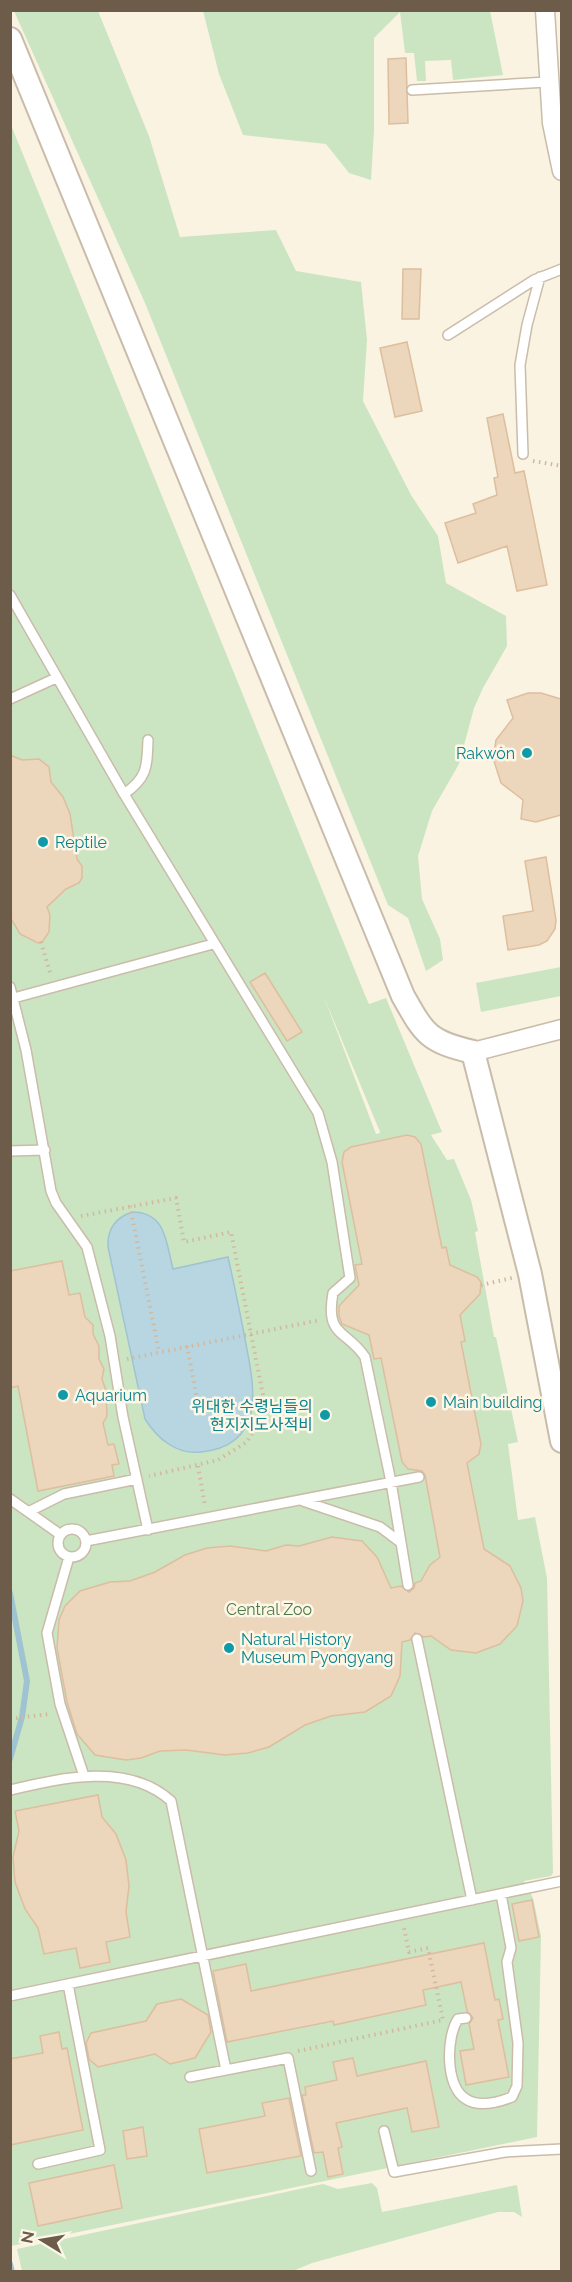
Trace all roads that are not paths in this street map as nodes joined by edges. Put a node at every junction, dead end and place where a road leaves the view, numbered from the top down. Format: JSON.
{"nodes":[{"id":1,"x":545,"y":10,"type":"edge"},
{"id":2,"x":10,"y":39,"type":"edge"},
{"id":3,"x":548,"y":82,"type":"junction"},
{"id":4,"x":412,"y":90,"type":"dead end"},
{"id":5,"x":561,"y":171,"type":"edge"},
{"id":6,"x":561,"y":269,"type":"edge"},
{"id":7,"x":540,"y":278,"type":"junction"},
{"id":8,"x":448,"y":335,"type":"dead end"},
{"id":9,"x":524,"y":453,"type":"road end"},
{"id":10,"x":10,"y":595,"type":"edge"},
{"id":11,"x":56,"y":678,"type":"junction"},
{"id":12,"x":10,"y":699,"type":"edge"},
{"id":13,"x":148,"y":740,"type":"dead end"},
{"id":14,"x":124,"y":794,"type":"junction"},
{"id":15,"x":213,"y":944,"type":"junction"},
{"id":16,"x":10,"y":987,"type":"edge"},
{"id":17,"x":12,"y":998,"type":"edge"},
{"id":18,"x":561,"y":1029,"type":"edge"},
{"id":19,"x":473,"y":1052,"type":"junction"},
{"id":20,"x":10,"y":1150,"type":"edge"},
{"id":21,"x":45,"y":1150,"type":"junction"},
{"id":22,"x":561,"y":1441,"type":"edge"},
{"id":23,"x":419,"y":1477,"type":"dead end"},
{"id":24,"x":136,"y":1479,"type":"junction"},
{"id":25,"x":391,"y":1482,"type":"junction"},
{"id":26,"x":12,"y":1500,"type":"edge"},
{"id":27,"x":301,"y":1501,"type":"junction"},
{"id":28,"x":30,"y":1511,"type":"junction"},
{"id":29,"x":148,"y":1530,"type":"junction"},
{"id":30,"x":61,"y":1535,"type":"junction"},
{"id":31,"x":86,"y":1541,"type":"junction"},
{"id":32,"x":400,"y":1542,"type":"junction"},
{"id":33,"x":69,"y":1557,"type":"junction"},
{"id":34,"x":408,"y":1585,"type":"dead end"},
{"id":35,"x":417,"y":1639,"type":"dead end"},
{"id":36,"x":84,"y":1776,"type":"junction"},
{"id":37,"x":11,"y":1790,"type":"edge"},
{"id":38,"x":561,"y":1881,"type":"edge"},
{"id":39,"x":501,"y":1894,"type":"junction"},
{"id":40,"x":471,"y":1900,"type":"junction"},
{"id":41,"x":202,"y":1955,"type":"junction"},
{"id":42,"x":68,"y":1984,"type":"junction"},
{"id":43,"x":10,"y":1996,"type":"edge"},
{"id":44,"x":466,"y":2018,"type":"dead end"},
{"id":45,"x":226,"y":2070,"type":"junction"},
{"id":46,"x":190,"y":2077,"type":"dead end"},
{"id":47,"x":384,"y":2131,"type":"dead end"},
{"id":48,"x":561,"y":2149,"type":"edge"},
{"id":49,"x":38,"y":2164,"type":"dead end"},
{"id":50,"x":311,"y":2171,"type":"dead end"}],
"edges":[{"from":1,"to":3,"type":"street"},
{"from":2,"to":19,"type":"street"},
{"from":3,"to":4,"type":"lane"},
{"from":3,"to":5,"type":"street"},
{"from":6,"to":7,"type":"lane"},
{"from":7,"to":8,"type":"lane"},
{"from":7,"to":9,"type":"lane"},
{"from":10,"to":11,"type":"lane"},
{"from":11,"to":12,"type":"lane"},
{"from":11,"to":14,"type":"lane"},
{"from":13,"to":14,"type":"lane"},
{"from":14,"to":15,"type":"lane"},
{"from":15,"to":17,"type":"lane"},
{"from":15,"to":25,"type":"lane"},
{"from":16,"to":17,"type":"lane"},
{"from":17,"to":21,"type":"lane"},
{"from":18,"to":19,"type":"street"},
{"from":19,"to":22,"type":"street"},
{"from":20,"to":21,"type":"lane"},
{"from":21,"to":24,"type":"lane"},
{"from":23,"to":25,"type":"lane"},
{"from":24,"to":28,"type":"lane"},
{"from":24,"to":29,"type":"lane"},
{"from":25,"to":27,"type":"lane"},
{"from":25,"to":32,"type":"lane"},
{"from":26,"to":28,"type":"lane"},
{"from":27,"to":29,"type":"lane"},
{"from":27,"to":32,"type":"lane"},
{"from":28,"to":30,"type":"lane"},
{"from":29,"to":31,"type":"lane"},
{"from":30,"to":31,"type":"lane"},
{"from":30,"to":33,"type":"lane"},
{"from":31,"to":33,"type":"lane"},
{"from":32,"to":34,"type":"lane"},
{"from":33,"to":36,"type":"lane"},
{"from":35,"to":40,"type":"lane"},
{"from":36,"to":37,"type":"lane"},
{"from":36,"to":41,"type":"lane"},
{"from":38,"to":39,"type":"lane"},
{"from":39,"to":40,"type":"lane"},
{"from":39,"to":44,"type":"lane"},
{"from":40,"to":41,"type":"lane"},
{"from":41,"to":42,"type":"lane"},
{"from":41,"to":45,"type":"lane"},
{"from":42,"to":43,"type":"lane"},
{"from":42,"to":49,"type":"lane"},
{"from":45,"to":46,"type":"lane"},
{"from":45,"to":50,"type":"lane"},
{"from":47,"to":48,"type":"lane"}]}
